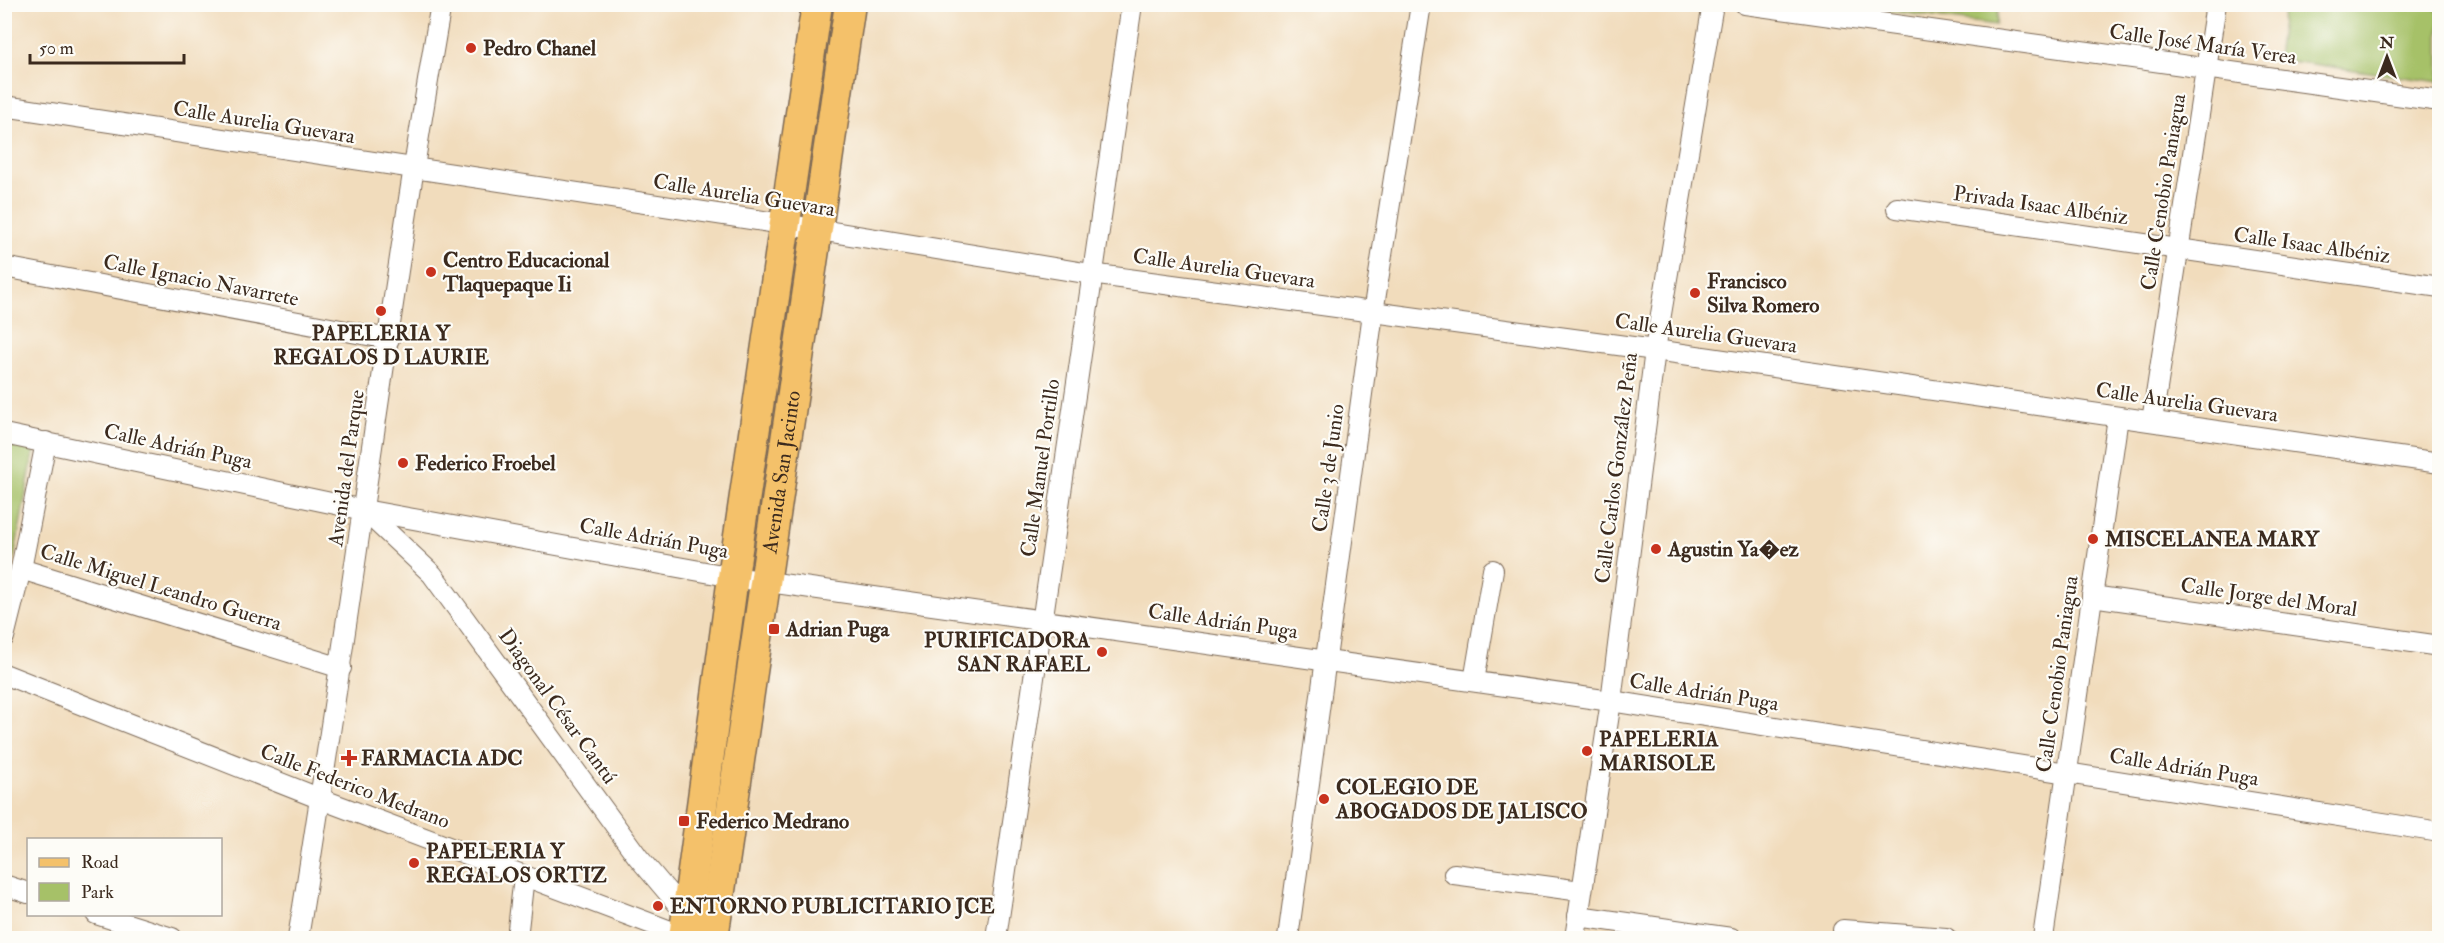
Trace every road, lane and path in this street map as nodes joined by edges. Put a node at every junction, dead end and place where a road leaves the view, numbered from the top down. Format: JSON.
{"nodes":[{"id":1,"x":441,"y":4,"type":"edge"},
{"id":2,"x":817,"y":4,"type":"edge"},
{"id":3,"x":850,"y":4,"type":"edge"},
{"id":4,"x":1132,"y":4,"type":"edge"},
{"id":5,"x":1420,"y":4,"type":"edge"},
{"id":6,"x":1713,"y":4,"type":"edge"},
{"id":7,"x":1745,"y":4,"type":"edge"},
{"id":8,"x":2216,"y":4,"type":"edge"},
{"id":9,"x":2206,"y":69,"type":"junction"},
{"id":10,"x":2439,"y":101,"type":"edge"},
{"id":11,"x":4,"y":106,"type":"edge"},
{"id":12,"x":413,"y":170,"type":"junction"},
{"id":13,"x":1896,"y":208,"type":"dead end"},
{"id":14,"x":783,"y":224,"type":"junction"},
{"id":15,"x":817,"y":230,"type":"junction"},
{"id":16,"x":2178,"y":250,"type":"junction"},
{"id":17,"x":4,"y":267,"type":"edge"},
{"id":18,"x":1091,"y":274,"type":"junction"},
{"id":19,"x":2439,"y":287,"type":"edge"},
{"id":20,"x":1373,"y":313,"type":"junction"},
{"id":21,"x":388,"y":339,"type":"junction"},
{"id":22,"x":1655,"y":350,"type":"junction"},
{"id":23,"x":2118,"y":417,"type":"junction"},
{"id":24,"x":2152,"y":421,"type":"junction"},
{"id":25,"x":4,"y":434,"type":"edge"},
{"id":26,"x":46,"y":442,"type":"junction"},
{"id":27,"x":2439,"y":463,"type":"edge"},
{"id":28,"x":364,"y":510,"type":"junction"},
{"id":29,"x":21,"y":568,"type":"junction"},
{"id":30,"x":1492,"y":570,"type":"dead end"},
{"id":31,"x":733,"y":577,"type":"junction"},
{"id":32,"x":766,"y":582,"type":"junction"},
{"id":33,"x":2092,"y":596,"type":"junction"},
{"id":34,"x":1043,"y":620,"type":"junction"},
{"id":35,"x":4,"y":637,"type":"edge"},
{"id":36,"x":2439,"y":646,"type":"edge"},
{"id":37,"x":1325,"y":660,"type":"junction"},
{"id":38,"x":341,"y":668,"type":"junction"},
{"id":39,"x":4,"y":674,"type":"edge"},
{"id":40,"x":1474,"y":681,"type":"junction"},
{"id":41,"x":1611,"y":701,"type":"junction"},
{"id":42,"x":2067,"y":773,"type":"junction"},
{"id":43,"x":321,"y":800,"type":"junction"},
{"id":44,"x":2439,"y":832,"type":"edge"},
{"id":45,"x":1454,"y":874,"type":"dead end"},
{"id":46,"x":525,"y":876,"type":"junction"},
{"id":47,"x":4,"y":885,"type":"edge"},
{"id":48,"x":1581,"y":891,"type":"junction"},
{"id":49,"x":27,"y":893,"type":"edge"},
{"id":50,"x":99,"y":916,"type":"edge"},
{"id":51,"x":1578,"y":916,"type":"junction"},
{"id":52,"x":1843,"y":930,"type":"dead end"},
{"id":53,"x":695,"y":932,"type":"edge"},
{"id":54,"x":172,"y":939,"type":"edge"},
{"id":55,"x":298,"y":939,"type":"edge"},
{"id":56,"x":517,"y":939,"type":"edge"},
{"id":57,"x":996,"y":939,"type":"edge"},
{"id":58,"x":1288,"y":939,"type":"edge"},
{"id":59,"x":1575,"y":939,"type":"edge"},
{"id":60,"x":1731,"y":939,"type":"edge"},
{"id":61,"x":1946,"y":939,"type":"edge"},
{"id":62,"x":2043,"y":939,"type":"edge"}],
"edges":[{"from":1,"to":12,"type":"street","name":"Avenida del Parque"},
{"from":2,"to":14,"type":"main road","name":"Avenida San Jacinto"},
{"from":3,"to":15,"type":"main road","name":"Avenida San Jacinto"},
{"from":4,"to":18,"type":"street","name":"Calle Manuel Portillo"},
{"from":5,"to":20,"type":"street","name":"Calle 3 de Junio"},
{"from":6,"to":22,"type":"street","name":"Calle Carlos González Peña"},
{"from":7,"to":9,"type":"street","name":"Calle José María Verea"},
{"from":8,"to":9,"type":"street","name":"Calle Cenobio Paniagua"},
{"from":9,"to":10,"type":"street","name":"Calle José María Verea"},
{"from":9,"to":16,"type":"street","name":"Calle Cenobio Paniagua"},
{"from":11,"to":12,"type":"street","name":"Calle Aurelia Guevara"},
{"from":12,"to":14,"type":"street","name":"Calle Aurelia Guevara"},
{"from":12,"to":21,"type":"street","name":"Avenida del Parque"},
{"from":13,"to":16,"type":"street","name":"Privada Isaac Albéniz"},
{"from":14,"to":15,"type":"street","name":"Calle Aurelia Guevara"},
{"from":14,"to":31,"type":"main road","name":"Avenida San Jacinto"},
{"from":15,"to":18,"type":"street","name":"Calle Aurelia Guevara"},
{"from":15,"to":32,"type":"main road","name":"Avenida San Jacinto"},
{"from":16,"to":19,"type":"street","name":"Calle Isaac Albéniz"},
{"from":16,"to":24,"type":"street","name":"Calle Cenobio Paniagua"},
{"from":17,"to":21,"type":"street","name":"Calle Ignacio Navarrete"},
{"from":18,"to":20,"type":"street","name":"Calle Aurelia Guevara"},
{"from":18,"to":34,"type":"street","name":"Calle Manuel Portillo"},
{"from":20,"to":22,"type":"street","name":"Calle Aurelia Guevara"},
{"from":20,"to":37,"type":"street","name":"Calle 3 de Junio"},
{"from":21,"to":28,"type":"street","name":"Avenida del Parque"},
{"from":22,"to":23,"type":"street","name":"Calle Aurelia Guevara"},
{"from":22,"to":41,"type":"street","name":"Calle Carlos González Peña"},
{"from":23,"to":24,"type":"street","name":"Calle Aurelia Guevara"},
{"from":23,"to":33,"type":"street","name":"Calle Cenobio Paniagua"},
{"from":24,"to":27,"type":"street","name":"Calle Aurelia Guevara"},
{"from":25,"to":26,"type":"street","name":"Calle Adrián Puga"},
{"from":26,"to":28,"type":"street","name":"Calle Adrián Puga"},
{"from":26,"to":29,"type":"street","name":"Calle Miguel Leandro Guerra"},
{"from":28,"to":31,"type":"street","name":"Calle Adrián Puga"},
{"from":28,"to":38,"type":"street","name":"Avenida del Parque"},
{"from":28,"to":53,"type":"street","name":"Diagonal César Cantú"},
{"from":29,"to":35,"type":"street"},
{"from":29,"to":38,"type":"street","name":"Calle Miguel Leandro Guerra"},
{"from":30,"to":40,"type":"street"},
{"from":31,"to":32,"type":"street","name":"Calle Adrián Puga"},
{"from":31,"to":53,"type":"main road","name":"Avenida San Jacinto"},
{"from":32,"to":34,"type":"street","name":"Calle Adrián Puga"},
{"from":32,"to":53,"type":"main road","name":"Avenida San Jacinto"},
{"from":33,"to":36,"type":"street","name":"Calle Jorge del Moral"},
{"from":33,"to":42,"type":"street","name":"Calle Cenobio Paniagua"},
{"from":34,"to":37,"type":"street","name":"Calle Adrián Puga"},
{"from":34,"to":57,"type":"street","name":"Calle Manuel Portillo"},
{"from":37,"to":40,"type":"street","name":"Calle Adrián Puga"},
{"from":37,"to":58,"type":"street","name":"Calle 3 de Junio"},
{"from":38,"to":43,"type":"street","name":"Avenida del Parque"},
{"from":39,"to":43,"type":"street","name":"Calle Federico Medrano"},
{"from":40,"to":41,"type":"street","name":"Calle Adrián Puga"},
{"from":41,"to":42,"type":"street","name":"Calle Adrián Puga"},
{"from":41,"to":48,"type":"street","name":"Calle Carlos González Peña"},
{"from":42,"to":44,"type":"street","name":"Calle Adrián Puga"},
{"from":42,"to":62,"type":"street","name":"Calle Cenobio Paniagua"},
{"from":43,"to":46,"type":"street","name":"Calle Federico Medrano"},
{"from":43,"to":55,"type":"street","name":"Avenida del Parque"},
{"from":45,"to":48,"type":"street"},
{"from":46,"to":53,"type":"street","name":"Calle Federico Medrano"},
{"from":46,"to":56,"type":"street"},
{"from":47,"to":49,"type":"street"},
{"from":48,"to":51,"type":"street","name":"Calle Carlos González Peña"},
{"from":50,"to":54,"type":"street"},
{"from":51,"to":59,"type":"street","name":"Calle Carlos González Peña"},
{"from":51,"to":60,"type":"street"},
{"from":52,"to":61,"type":"street"}]}
